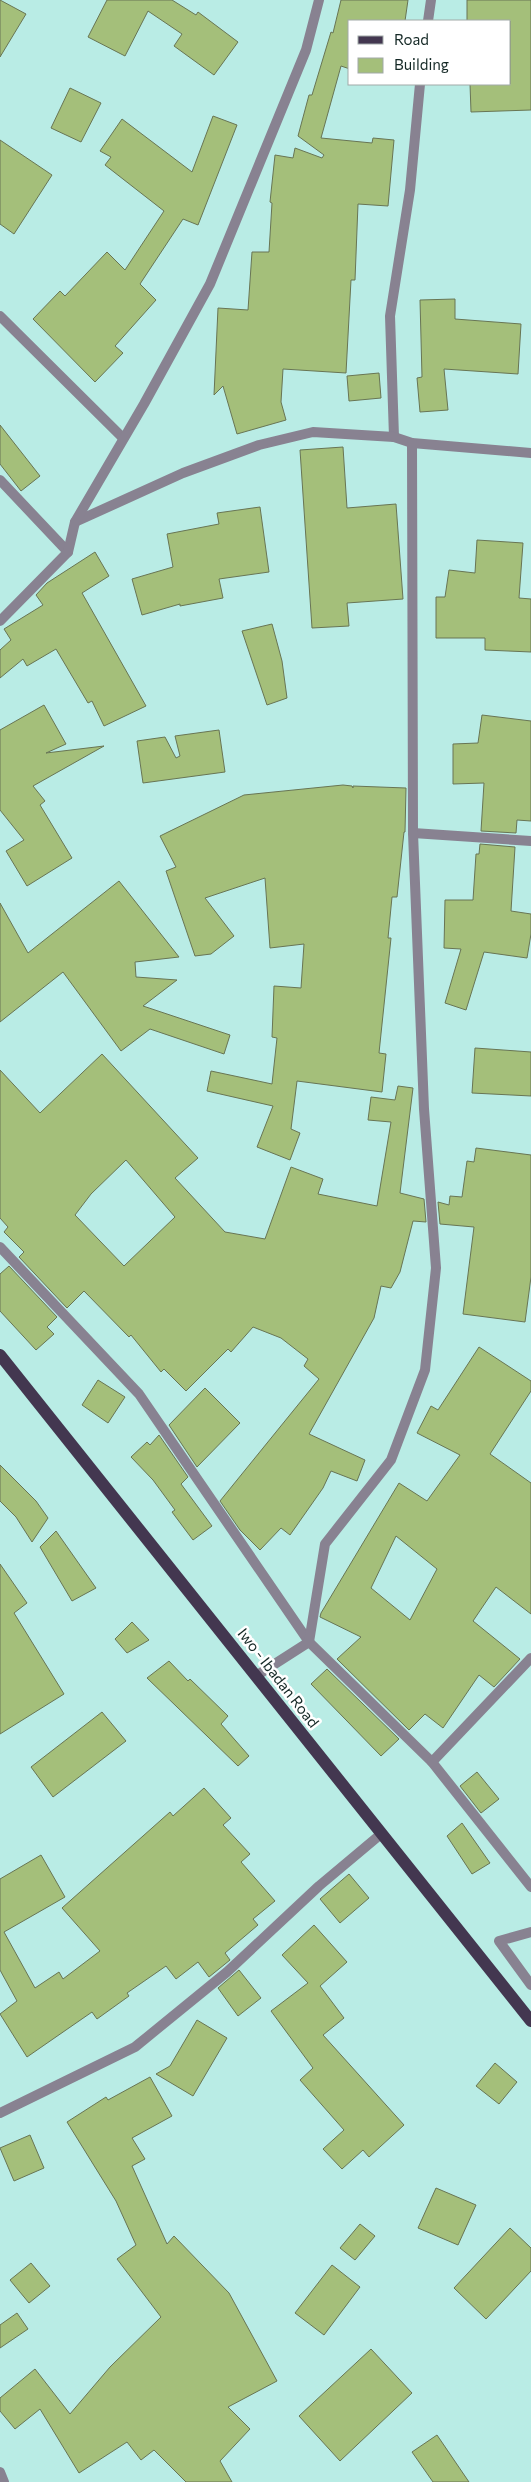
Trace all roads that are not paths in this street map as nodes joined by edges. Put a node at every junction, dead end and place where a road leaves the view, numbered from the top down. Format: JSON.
{"nodes":[{"id":1,"x":319,"y":0,"type":"edge"},
{"id":2,"x":432,"y":0,"type":"edge"},
{"id":3,"x":428,"y":20,"type":"edge"},
{"id":4,"x":420,"y":85,"type":"edge"},
{"id":5,"x":0,"y":316,"type":"edge"},
{"id":6,"x":394,"y":437,"type":"junction"},
{"id":7,"x":123,"y":438,"type":"junction"},
{"id":8,"x":412,"y":443,"type":"junction"},
{"id":9,"x":531,"y":453,"type":"edge"},
{"id":10,"x":0,"y":480,"type":"edge"},
{"id":11,"x":75,"y":522,"type":"junction"},
{"id":12,"x":68,"y":552,"type":"junction"},
{"id":13,"x":0,"y":620,"type":"edge"},
{"id":14,"x":413,"y":832,"type":"junction"},
{"id":15,"x":531,"y":841,"type":"edge"},
{"id":16,"x":0,"y":1247,"type":"edge"},
{"id":17,"x":0,"y":1355,"type":"edge"},
{"id":18,"x":309,"y":1642,"type":"junction"},
{"id":19,"x":531,"y":1658,"type":"edge"},
{"id":20,"x":256,"y":1676,"type":"junction"},
{"id":21,"x":432,"y":1762,"type":"junction"},
{"id":22,"x":381,"y":1834,"type":"junction"},
{"id":23,"x":531,"y":1887,"type":"edge"},
{"id":24,"x":531,"y":1932,"type":"edge"},
{"id":25,"x":531,"y":1985,"type":"edge"},
{"id":26,"x":531,"y":2021,"type":"edge"},
{"id":27,"x":0,"y":2113,"type":"edge"},
{"id":28,"x":0,"y":2472,"type":"edge"},
{"id":29,"x":4,"y":2482,"type":"edge"}],
"edges":[{"from":1,"to":7,"type":"street"},
{"from":2,"to":3,"type":"street"},
{"from":4,"to":6,"type":"street"},
{"from":5,"to":7,"type":"street"},
{"from":6,"to":8,"type":"street"},
{"from":6,"to":11,"type":"street"},
{"from":7,"to":11,"type":"street"},
{"from":8,"to":9,"type":"street"},
{"from":8,"to":14,"type":"street"},
{"from":10,"to":12,"type":"street"},
{"from":11,"to":12,"type":"street"},
{"from":12,"to":13,"type":"street"},
{"from":14,"to":15,"type":"street"},
{"from":14,"to":18,"type":"street"},
{"from":16,"to":18,"type":"street"},
{"from":17,"to":20,"type":"main road","name":"Iwo - Ibadan Road"},
{"from":18,"to":20,"type":"street"},
{"from":18,"to":21,"type":"street"},
{"from":19,"to":21,"type":"street"},
{"from":20,"to":22,"type":"main road","name":"Iwo - Ibadan Road"},
{"from":21,"to":23,"type":"street"},
{"from":22,"to":26,"type":"main road","name":"Iwo - Ibadan Road"},
{"from":22,"to":27,"type":"street"},
{"from":24,"to":25,"type":"street"},
{"from":28,"to":29,"type":"street"}]}
